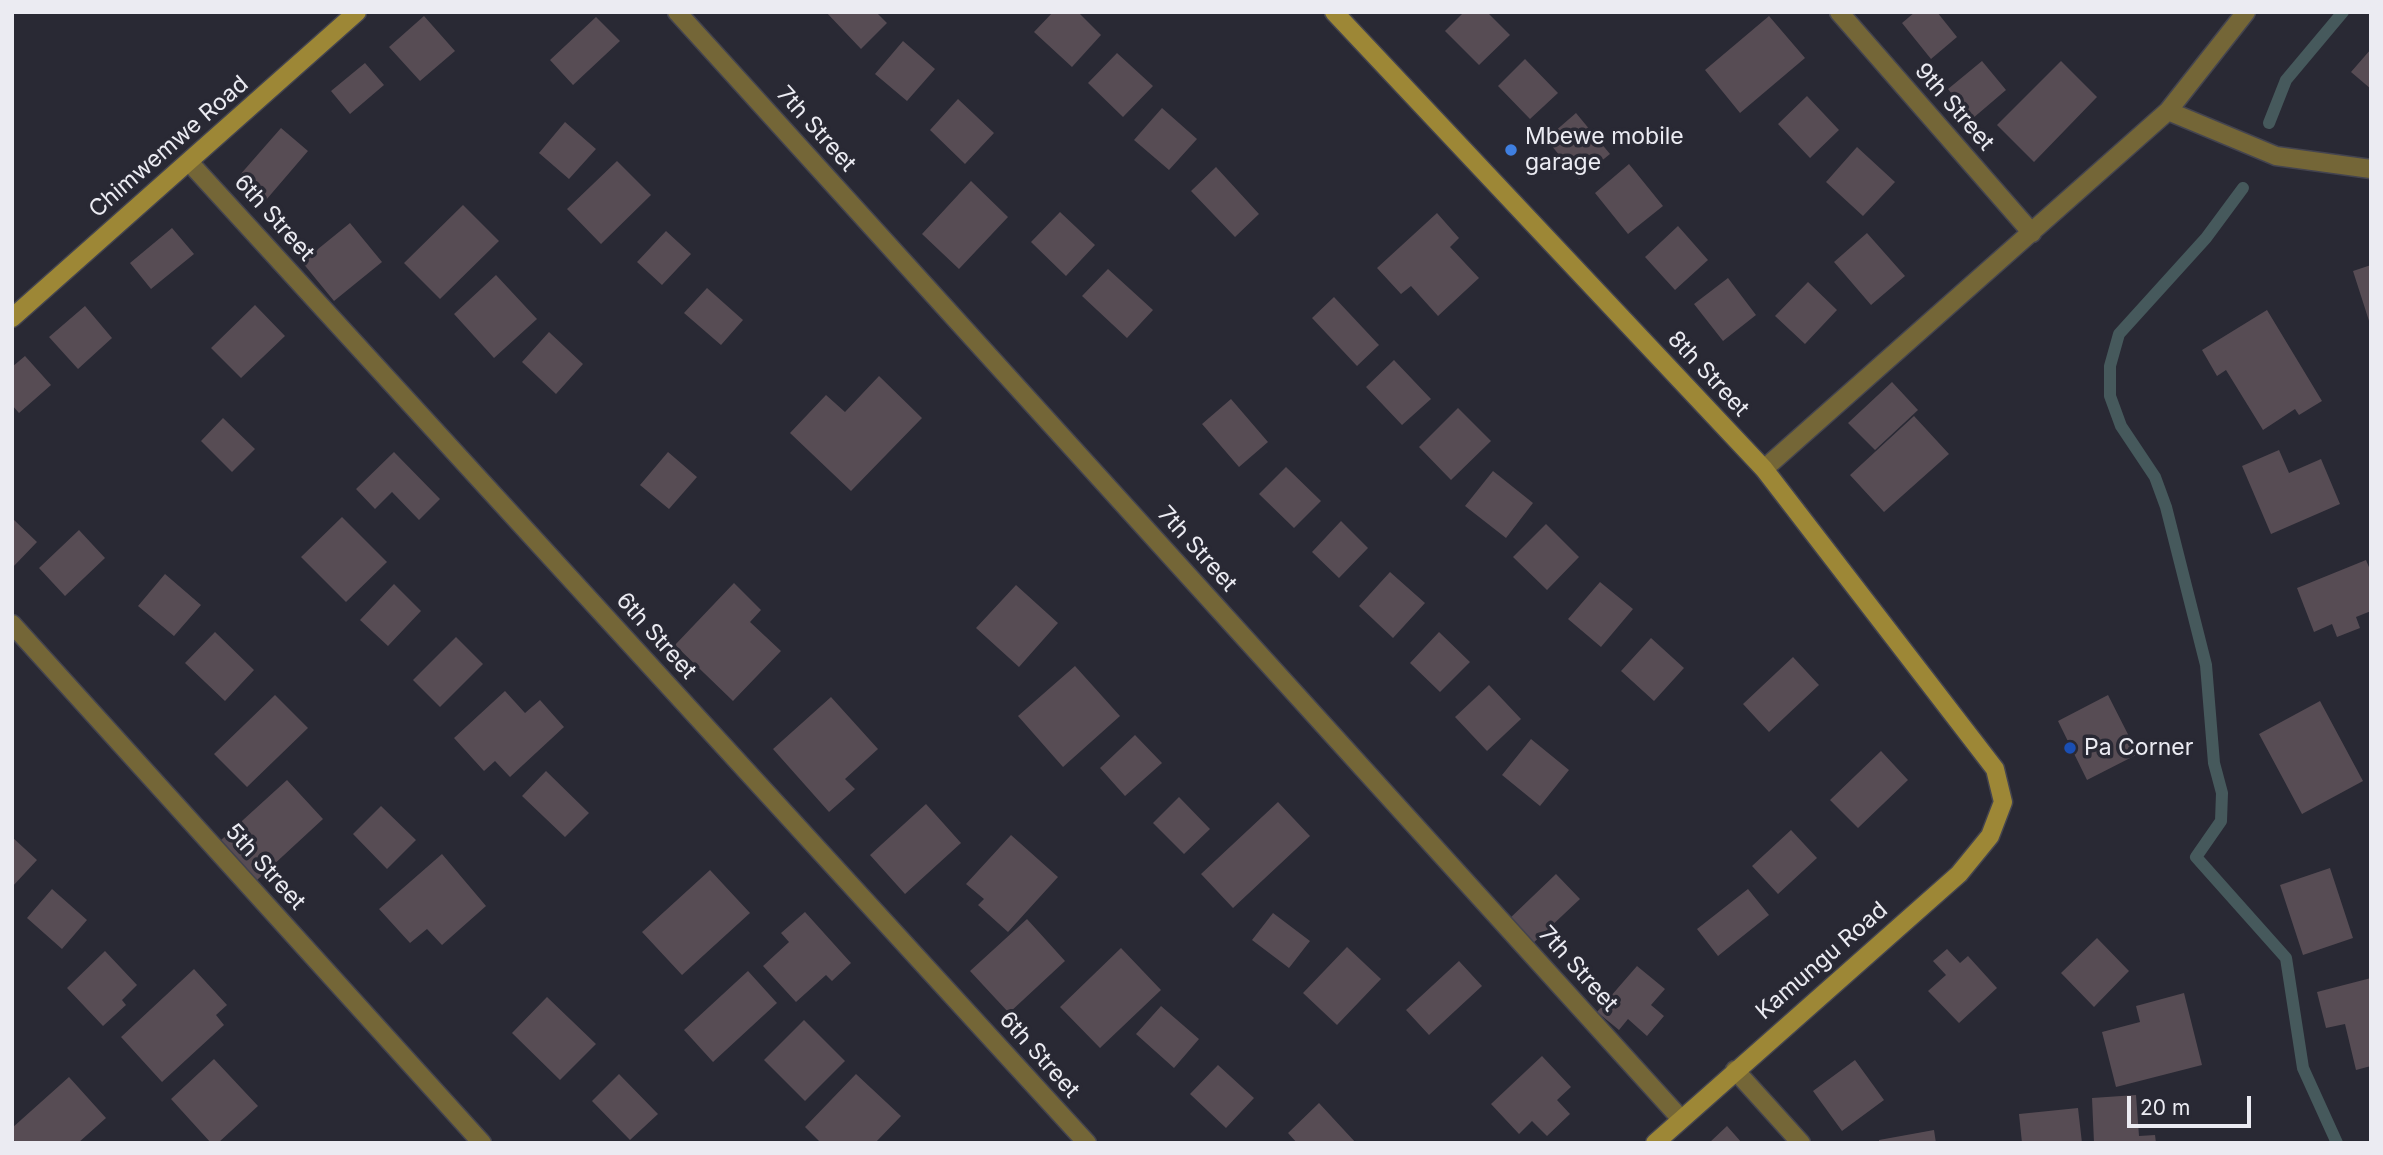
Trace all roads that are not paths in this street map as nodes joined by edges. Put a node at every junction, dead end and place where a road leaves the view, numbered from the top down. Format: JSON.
{"nodes":[{"id":1,"x":357,"y":12,"type":"edge"},
{"id":2,"x":677,"y":12,"type":"edge"},
{"id":3,"x":1334,"y":12,"type":"edge"},
{"id":4,"x":1839,"y":12,"type":"edge"},
{"id":5,"x":2246,"y":12,"type":"edge"},
{"id":6,"x":2168,"y":111,"type":"junction"},
{"id":7,"x":190,"y":163,"type":"junction"},
{"id":8,"x":2371,"y":169,"type":"edge"},
{"id":9,"x":2032,"y":233,"type":"junction"},
{"id":10,"x":12,"y":318,"type":"edge"},
{"id":11,"x":1764,"y":469,"type":"junction"},
{"id":12,"x":12,"y":624,"type":"edge"},
{"id":13,"x":2003,"y":802,"type":"joint"},
{"id":14,"x":1735,"y":1070,"type":"junction"},
{"id":15,"x":1681,"y":1119,"type":"junction"},
{"id":16,"x":482,"y":1143,"type":"edge"},
{"id":17,"x":1087,"y":1143,"type":"edge"},
{"id":18,"x":1655,"y":1143,"type":"edge"},
{"id":19,"x":1801,"y":1143,"type":"edge"}],
"edges":[{"from":1,"to":7,"type":"street","name":"Chimwemwe Road"},
{"from":2,"to":15,"type":"street","name":"7th Street"},
{"from":3,"to":11,"type":"street","name":"8th Street"},
{"from":4,"to":9,"type":"street","name":"9th Street"},
{"from":5,"to":6,"type":"street"},
{"from":6,"to":8,"type":"street"},
{"from":6,"to":9,"type":"street"},
{"from":7,"to":10,"type":"street","name":"Chimwemwe Road"},
{"from":7,"to":17,"type":"street","name":"6th Street"},
{"from":9,"to":11,"type":"street"},
{"from":11,"to":13,"type":"street","name":"8th Street"},
{"from":12,"to":16,"type":"street","name":"5th Street"},
{"from":13,"to":14,"type":"street","name":"Kamungu Road"},
{"from":14,"to":15,"type":"street","name":"Kamungu Road"},
{"from":14,"to":19,"type":"street"},
{"from":15,"to":18,"type":"street","name":"Kamungu Road"}]}
